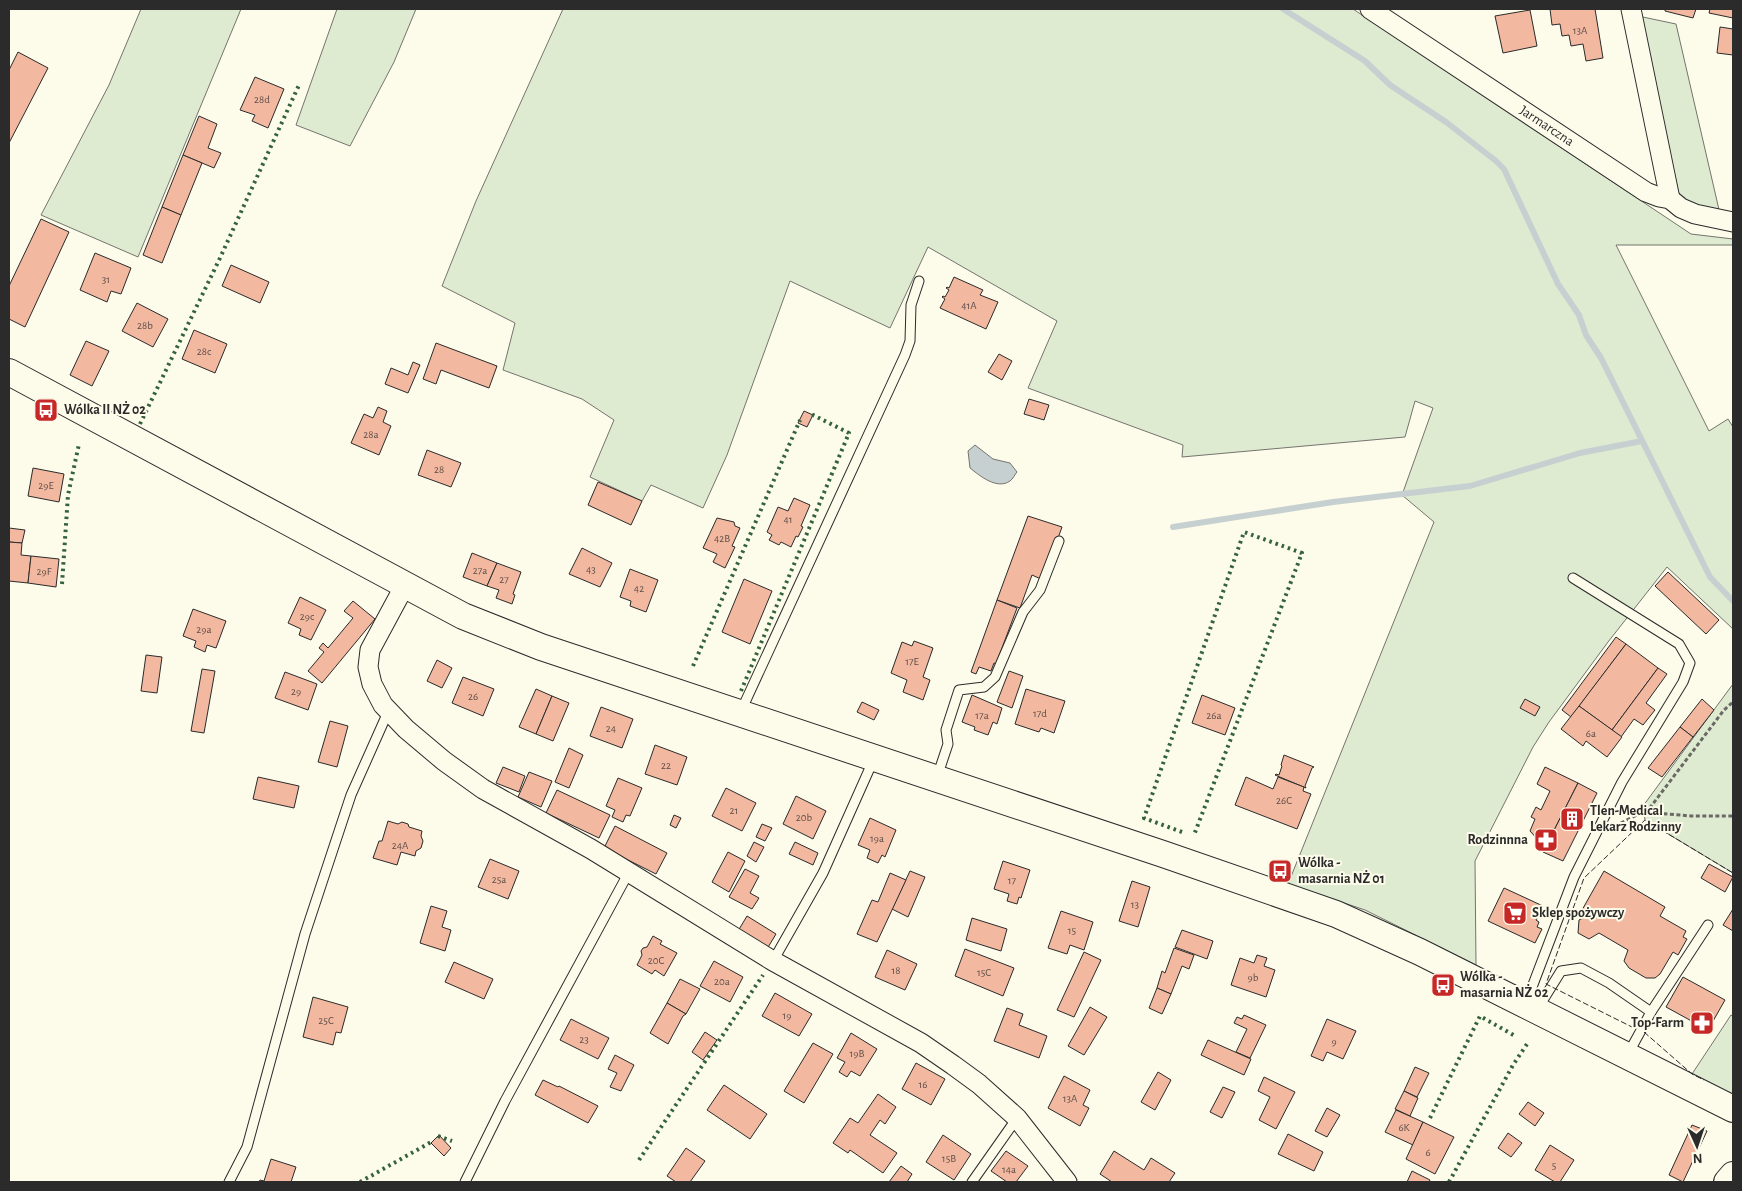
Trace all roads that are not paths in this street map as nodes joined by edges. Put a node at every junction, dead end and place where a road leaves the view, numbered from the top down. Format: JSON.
{"nodes":[{"id":1,"x":1370,"y":9,"type":"edge"},
{"id":2,"x":1631,"y":9,"type":"edge"},
{"id":3,"x":1670,"y":199,"type":"junction"},
{"id":4,"x":1733,"y":222,"type":"edge"},
{"id":5,"x":919,"y":281,"type":"dead end"},
{"id":6,"x":9,"y":372,"type":"edge"},
{"id":7,"x":1059,"y":541,"type":"dead end"},
{"id":8,"x":1573,"y":578,"type":"dead end"},
{"id":9,"x":405,"y":586,"type":"junction"},
{"id":10,"x":388,"y":712,"type":"junction"},
{"id":11,"x":740,"y":714,"type":"junction"},
{"id":12,"x":874,"y":758,"type":"junction"},
{"id":13,"x":936,"y":779,"type":"junction"},
{"id":14,"x":629,"y":872,"type":"junction"},
{"id":15,"x":1708,"y":925,"type":"dead end"},
{"id":16,"x":773,"y":961,"type":"junction"},
{"id":17,"x":1531,"y":1008,"type":"junction"},
{"id":18,"x":1651,"y":1012,"type":"junction"},
{"id":19,"x":1627,"y":1056,"type":"junction"},
{"id":20,"x":1733,"y":1110,"type":"edge"},
{"id":21,"x":1017,"y":1118,"type":"junction"},
{"id":22,"x":1733,"y":1175,"type":"edge"},
{"id":23,"x":229,"y":1182,"type":"edge"},
{"id":24,"x":465,"y":1182,"type":"edge"},
{"id":25,"x":972,"y":1182,"type":"edge"},
{"id":26,"x":1067,"y":1182,"type":"edge"},
{"id":27,"x":1727,"y":1182,"type":"edge"}],
"edges":[{"from":1,"to":3,"type":"street","name":"Jarmarczna"},
{"from":2,"to":3,"type":"street"},
{"from":3,"to":4,"type":"street","name":"Jarmarczna"},
{"from":5,"to":11,"type":"lane"},
{"from":6,"to":9,"type":"street"},
{"from":7,"to":13,"type":"lane"},
{"from":8,"to":17,"type":"lane"},
{"from":9,"to":10,"type":"street"},
{"from":9,"to":11,"type":"street"},
{"from":10,"to":14,"type":"street"},
{"from":10,"to":23,"type":"lane"},
{"from":11,"to":12,"type":"street"},
{"from":12,"to":13,"type":"street"},
{"from":12,"to":16,"type":"lane"},
{"from":13,"to":17,"type":"street"},
{"from":14,"to":16,"type":"street"},
{"from":14,"to":24,"type":"lane"},
{"from":15,"to":18,"type":"lane"},
{"from":16,"to":21,"type":"street"},
{"from":17,"to":18,"type":"lane"},
{"from":17,"to":19,"type":"street"},
{"from":18,"to":19,"type":"lane"},
{"from":19,"to":20,"type":"street"},
{"from":21,"to":25,"type":"lane"},
{"from":21,"to":26,"type":"street"},
{"from":22,"to":27,"type":"street"}]}
